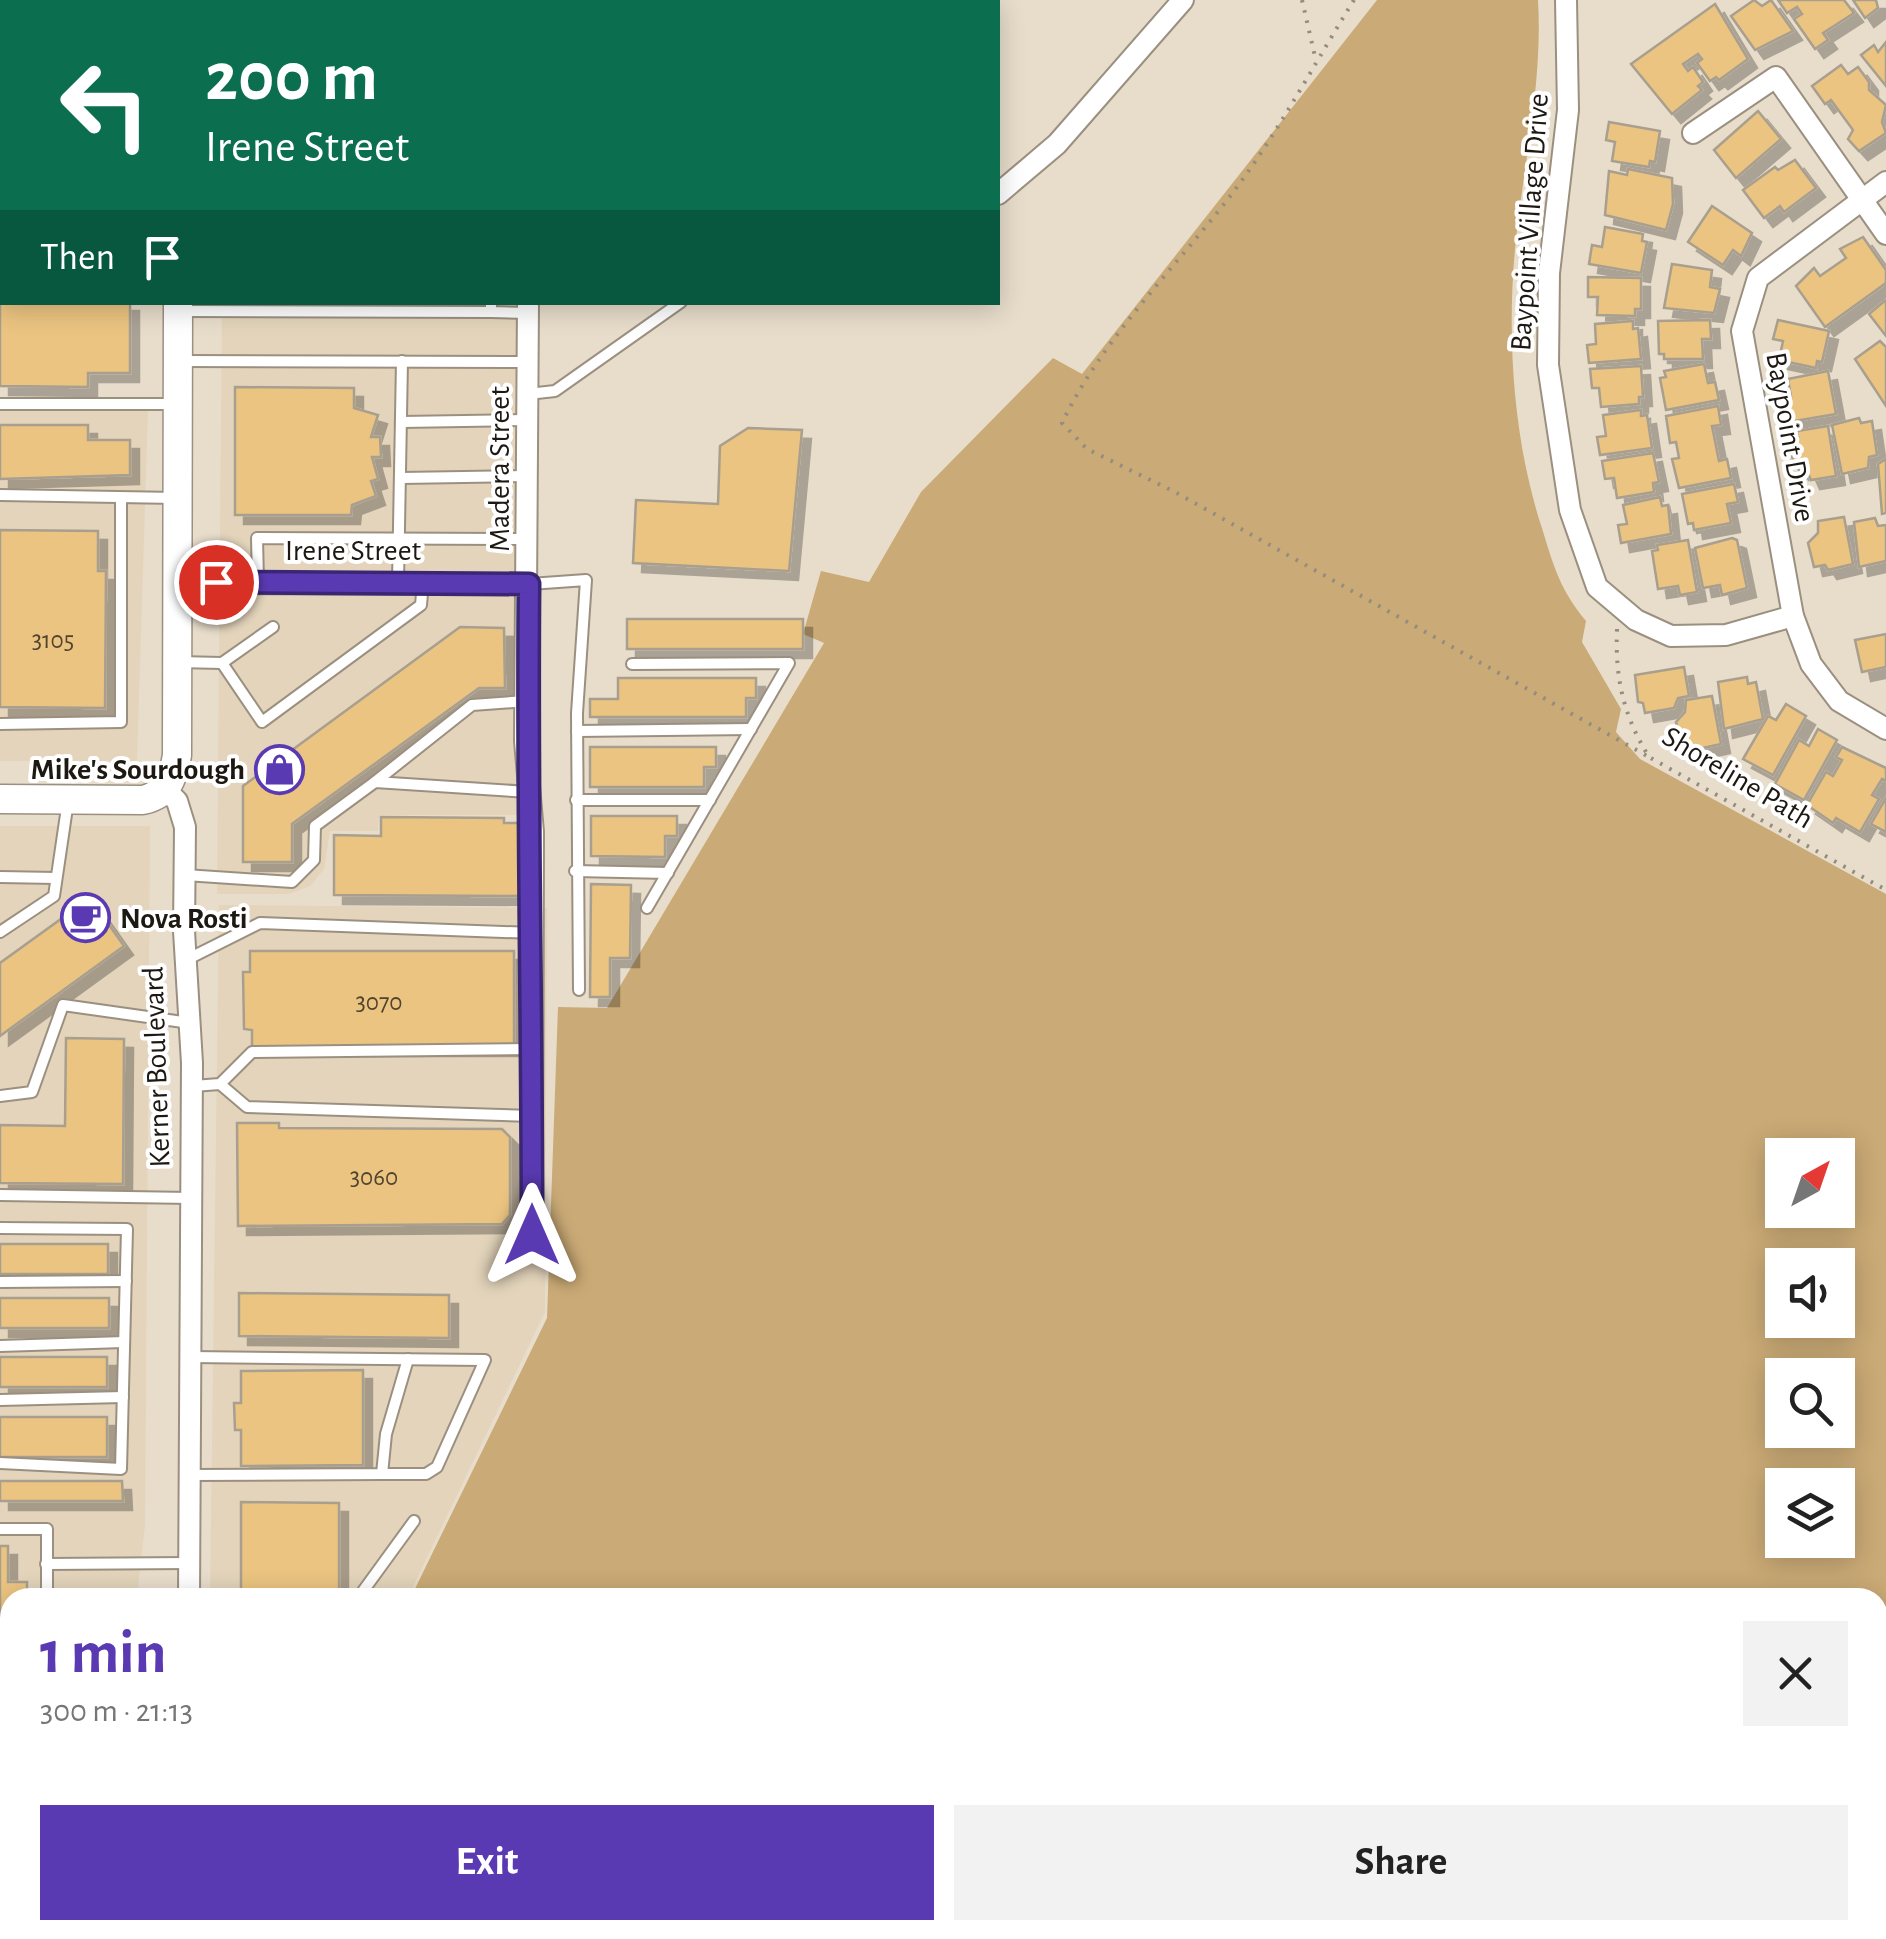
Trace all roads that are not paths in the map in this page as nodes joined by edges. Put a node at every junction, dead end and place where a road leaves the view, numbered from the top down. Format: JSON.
{"nodes":[{"id":1,"x":1184,"y":0,"type":"edge"},
{"id":2,"x":1566,"y":0,"type":"edge"},
{"id":3,"x":1693,"y":133,"type":"dead end"},
{"id":4,"x":1886,"y":182,"type":"edge"},
{"id":5,"x":1000,"y":192,"type":"edge"},
{"id":6,"x":1862,"y":199,"type":"junction"},
{"id":7,"x":1886,"y":234,"type":"edge"},
{"id":8,"x":677,"y":305,"type":"edge"},
{"id":9,"x":178,"y":307,"type":"edge"},
{"id":10,"x":491,"y":307,"type":"edge"},
{"id":11,"x":528,"y":308,"type":"edge"},
{"id":12,"x":402,"y":360,"type":"junction"},
{"id":13,"x":178,"y":361,"type":"junction"},
{"id":14,"x":528,"y":362,"type":"junction"},
{"id":15,"x":528,"y":394,"type":"junction"},
{"id":16,"x":0,"y":404,"type":"edge"},
{"id":17,"x":178,"y":404,"type":"junction"},
{"id":18,"x":529,"y":420,"type":"junction"},
{"id":19,"x":402,"y":422,"type":"junction"},
{"id":20,"x":529,"y":476,"type":"junction"},
{"id":21,"x":401,"y":478,"type":"junction"},
{"id":22,"x":0,"y":494,"type":"edge"},
{"id":23,"x":122,"y":498,"type":"junction"},
{"id":24,"x":178,"y":498,"type":"junction"},
{"id":25,"x":400,"y":538,"type":"junction"},
{"id":26,"x":529,"y":538,"type":"junction"},
{"id":27,"x":177,"y":582,"type":"junction"},
{"id":28,"x":258,"y":582,"type":"junction"},
{"id":29,"x":398,"y":582,"type":"junction"},
{"id":30,"x":423,"y":582,"type":"junction"},
{"id":31,"x":529,"y":584,"type":"junction"},
{"id":32,"x":1793,"y":616,"type":"junction"},
{"id":33,"x":273,"y":627,"type":"dead end"},
{"id":34,"x":177,"y":662,"type":"junction"},
{"id":35,"x":222,"y":663,"type":"junction"},
{"id":36,"x":632,"y":664,"type":"dead end"},
{"id":37,"x":528,"y":701,"type":"junction"},
{"id":38,"x":0,"y":724,"type":"edge"},
{"id":39,"x":751,"y":729,"type":"junction"},
{"id":40,"x":1886,"y":729,"type":"edge"},
{"id":41,"x":577,"y":731,"type":"junction"},
{"id":42,"x":375,"y":782,"type":"junction"},
{"id":43,"x":166,"y":790,"type":"junction"},
{"id":44,"x":529,"y":792,"type":"junction"},
{"id":45,"x":0,"y":799,"type":"edge"},
{"id":46,"x":68,"y":800,"type":"junction"},
{"id":47,"x":576,"y":800,"type":"junction"},
{"id":48,"x":710,"y":800,"type":"junction"},
{"id":49,"x":575,"y":872,"type":"junction"},
{"id":50,"x":668,"y":873,"type":"junction"},
{"id":51,"x":185,"y":875,"type":"junction"},
{"id":52,"x":0,"y":877,"type":"edge"},
{"id":53,"x":56,"y":878,"type":"junction"},
{"id":54,"x":647,"y":908,"type":"dead end"},
{"id":55,"x":0,"y":932,"type":"edge"},
{"id":56,"x":533,"y":933,"type":"junction"},
{"id":57,"x":186,"y":960,"type":"junction"},
{"id":58,"x":579,"y":990,"type":"dead end"},
{"id":59,"x":190,"y":1024,"type":"junction"},
{"id":60,"x":533,"y":1049,"type":"junction"},
{"id":61,"x":220,"y":1084,"type":"junction"},
{"id":62,"x":192,"y":1086,"type":"junction"},
{"id":63,"x":0,"y":1096,"type":"edge"},
{"id":64,"x":533,"y":1116,"type":"junction"},
{"id":65,"x":0,"y":1195,"type":"edge"},
{"id":66,"x":192,"y":1198,"type":"junction"},
{"id":67,"x":0,"y":1228,"type":"edge"},
{"id":68,"x":532,"y":1235,"type":"dead end"},
{"id":69,"x":126,"y":1281,"type":"junction"},
{"id":70,"x":0,"y":1282,"type":"edge"},
{"id":71,"x":124,"y":1342,"type":"junction"},
{"id":72,"x":0,"y":1346,"type":"edge"},
{"id":73,"x":191,"y":1357,"type":"junction"},
{"id":74,"x":408,"y":1359,"type":"junction"},
{"id":75,"x":122,"y":1397,"type":"junction"},
{"id":76,"x":0,"y":1400,"type":"edge"},
{"id":77,"x":0,"y":1463,"type":"edge"},
{"id":78,"x":190,"y":1474,"type":"junction"},
{"id":79,"x":382,"y":1474,"type":"junction"},
{"id":80,"x":414,"y":1521,"type":"dead end"},
{"id":81,"x":0,"y":1529,"type":"edge"},
{"id":82,"x":190,"y":1563,"type":"junction"},
{"id":83,"x":46,"y":1564,"type":"junction"},
{"id":84,"x":47,"y":1588,"type":"edge"},
{"id":85,"x":189,"y":1588,"type":"edge"},
{"id":86,"x":365,"y":1588,"type":"edge"}],
"edges":[{"from":1,"to":5,"type":"street"},
{"from":2,"to":32,"type":"street","name":"Baypoint Village Drive"},
{"from":3,"to":6,"type":"street"},
{"from":4,"to":6,"type":"street","name":"Baypoint Drive"},
{"from":6,"to":7,"type":"street"},
{"from":6,"to":32,"type":"street","name":"Baypoint Drive"},
{"from":8,"to":15,"type":"lane"},
{"from":9,"to":10,"type":"lane"},
{"from":9,"to":13,"type":"street"},
{"from":10,"to":11,"type":"lane"},
{"from":11,"to":14,"type":"street","name":"Madera Street"},
{"from":12,"to":13,"type":"lane"},
{"from":12,"to":14,"type":"lane"},
{"from":12,"to":19,"type":"lane"},
{"from":13,"to":17,"type":"street"},
{"from":14,"to":15,"type":"street","name":"Madera Street"},
{"from":15,"to":18,"type":"street","name":"Madera Street"},
{"from":16,"to":17,"type":"lane"},
{"from":17,"to":24,"type":"street"},
{"from":18,"to":19,"type":"lane"},
{"from":18,"to":20,"type":"street","name":"Madera Street"},
{"from":19,"to":21,"type":"lane"},
{"from":20,"to":21,"type":"lane"},
{"from":20,"to":26,"type":"street","name":"Madera Street"},
{"from":21,"to":25,"type":"lane"},
{"from":22,"to":23,"type":"lane"},
{"from":23,"to":24,"type":"lane"},
{"from":23,"to":38,"type":"lane"},
{"from":24,"to":27,"type":"street"},
{"from":25,"to":26,"type":"lane"},
{"from":25,"to":28,"type":"lane"},
{"from":25,"to":29,"type":"lane"},
{"from":26,"to":31,"type":"street","name":"Madera Street"},
{"from":27,"to":28,"type":"street","name":"Irene Street"},
{"from":27,"to":34,"type":"street"},
{"from":28,"to":29,"type":"street","name":"Irene Street"},
{"from":29,"to":30,"type":"street","name":"Irene Street"},
{"from":30,"to":31,"type":"street","name":"Irene Street"},
{"from":30,"to":35,"type":"lane"},
{"from":31,"to":37,"type":"street","name":"Madera Street"},
{"from":31,"to":41,"type":"lane"},
{"from":32,"to":40,"type":"street","name":"Baypoint Drive"},
{"from":33,"to":35,"type":"lane"},
{"from":34,"to":35,"type":"lane"},
{"from":34,"to":43,"type":"street"},
{"from":36,"to":39,"type":"lane"},
{"from":37,"to":42,"type":"lane"},
{"from":37,"to":44,"type":"street","name":"Madera Street"},
{"from":39,"to":41,"type":"lane"},
{"from":39,"to":48,"type":"lane"},
{"from":41,"to":47,"type":"lane"},
{"from":42,"to":44,"type":"lane"},
{"from":42,"to":51,"type":"lane"},
{"from":43,"to":46,"type":"street"},
{"from":43,"to":51,"type":"street","name":"Kerner Boulevard"},
{"from":44,"to":56,"type":"street","name":"Madera Street"},
{"from":45,"to":46,"type":"street"},
{"from":46,"to":53,"type":"lane"},
{"from":47,"to":48,"type":"lane"},
{"from":47,"to":49,"type":"lane"},
{"from":48,"to":50,"type":"lane"},
{"from":49,"to":50,"type":"lane"},
{"from":49,"to":58,"type":"lane"},
{"from":50,"to":54,"type":"lane"},
{"from":51,"to":57,"type":"street","name":"Kerner Boulevard"},
{"from":52,"to":53,"type":"lane"},
{"from":53,"to":55,"type":"lane"},
{"from":56,"to":57,"type":"lane"},
{"from":56,"to":60,"type":"street","name":"Madera Street"},
{"from":57,"to":59,"type":"street","name":"Kerner Boulevard"},
{"from":59,"to":62,"type":"street","name":"Kerner Boulevard"},
{"from":59,"to":63,"type":"lane"},
{"from":60,"to":61,"type":"lane"},
{"from":60,"to":64,"type":"street","name":"Madera Street"},
{"from":61,"to":62,"type":"lane"},
{"from":61,"to":64,"type":"lane"},
{"from":62,"to":66,"type":"street","name":"Kerner Boulevard"},
{"from":64,"to":68,"type":"street","name":"Madera Street"},
{"from":65,"to":66,"type":"lane"},
{"from":66,"to":73,"type":"street","name":"Kerner Boulevard"},
{"from":67,"to":69,"type":"lane"},
{"from":69,"to":70,"type":"lane"},
{"from":69,"to":71,"type":"lane"},
{"from":71,"to":72,"type":"lane"},
{"from":71,"to":75,"type":"lane"},
{"from":73,"to":74,"type":"lane"},
{"from":73,"to":78,"type":"street","name":"Kerner Boulevard"},
{"from":74,"to":79,"type":"lane"},
{"from":74,"to":79,"type":"lane"},
{"from":75,"to":76,"type":"lane"},
{"from":75,"to":77,"type":"lane"},
{"from":78,"to":79,"type":"lane"},
{"from":78,"to":82,"type":"street","name":"Kerner Boulevard"},
{"from":80,"to":86,"type":"lane"},
{"from":81,"to":83,"type":"lane"},
{"from":82,"to":83,"type":"lane"},
{"from":82,"to":85,"type":"street","name":"Kerner Boulevard"},
{"from":83,"to":84,"type":"lane"}]}
